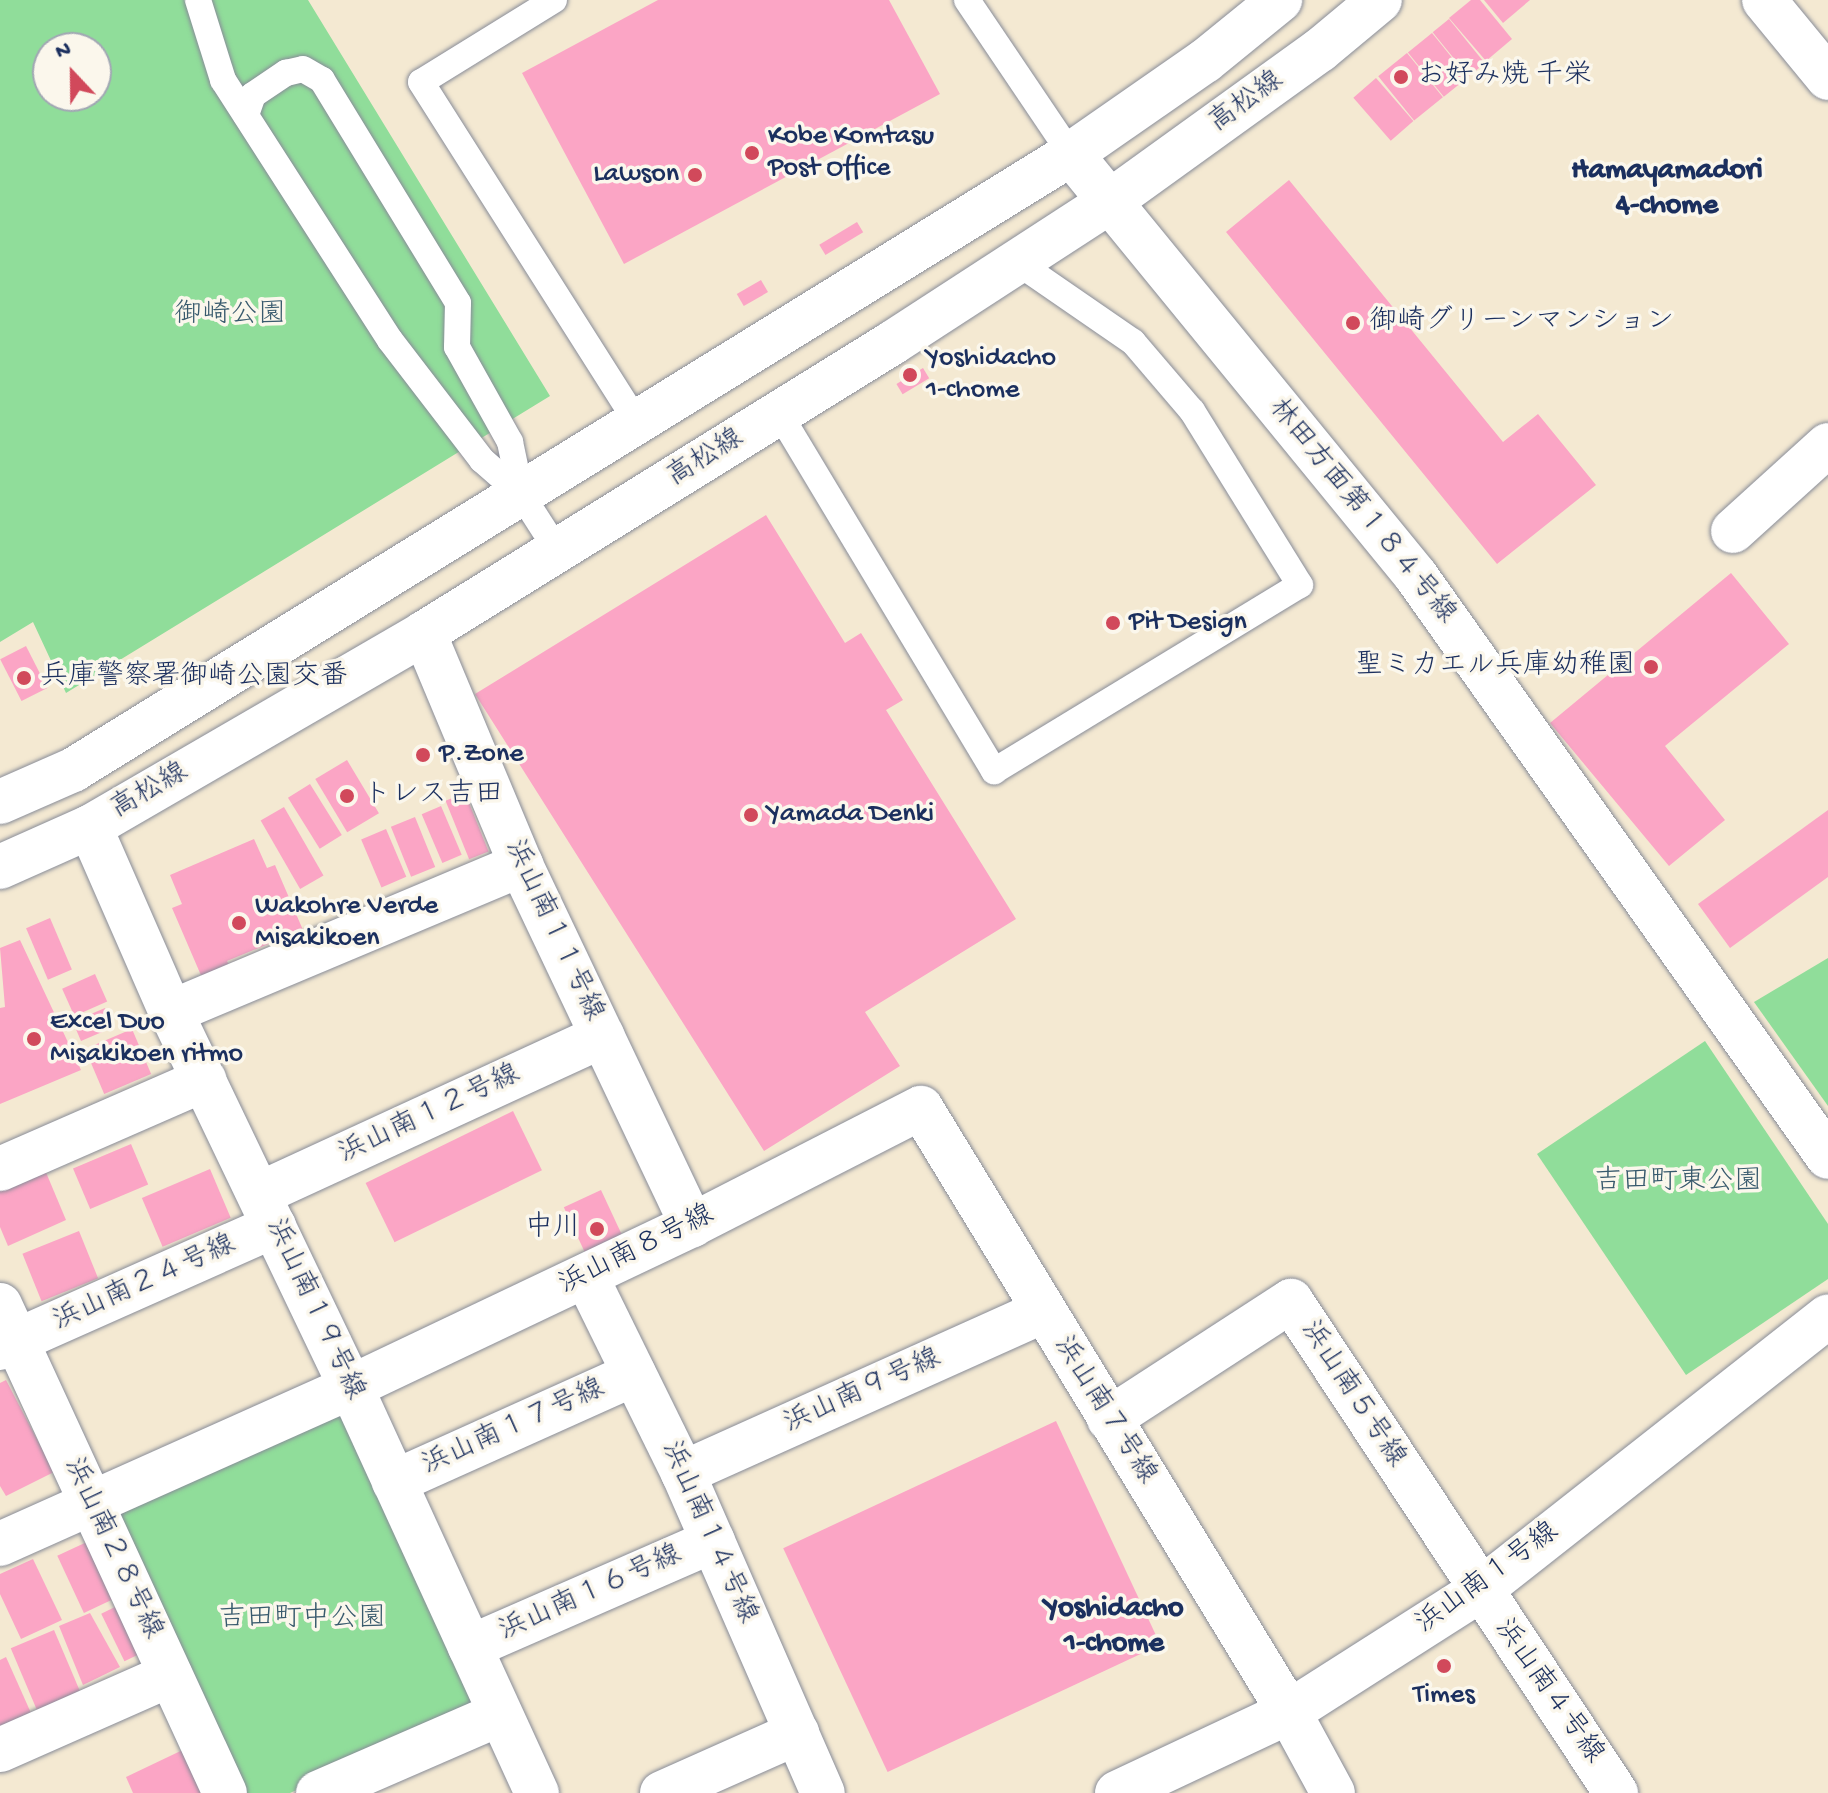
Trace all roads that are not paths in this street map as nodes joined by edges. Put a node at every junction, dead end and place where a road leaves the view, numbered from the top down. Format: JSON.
{"nodes":[{"id":1,"x":198,"y":0,"type":"edge"},
{"id":2,"x":554,"y":0,"type":"edge"},
{"id":3,"x":967,"y":0,"type":"edge"},
{"id":4,"x":1280,"y":0,"type":"edge"},
{"id":5,"x":1380,"y":0,"type":"edge"},
{"id":6,"x":1764,"y":0,"type":"edge"},
{"id":7,"x":1828,"y":78,"type":"edge"},
{"id":8,"x":246,"y":115,"type":"junction"},
{"id":9,"x":1071,"y":154,"type":"junction"},
{"id":10,"x":1109,"y":202,"type":"junction"},
{"id":11,"x":1017,"y":262,"type":"junction"},
{"id":12,"x":779,"y":413,"type":"junction"},
{"id":13,"x":637,"y":423,"type":"junction"},
{"id":14,"x":1828,"y":445,"type":"edge"},
{"id":15,"x":521,"y":494,"type":"junction"},
{"id":16,"x":1733,"y":531,"type":"dead end"},
{"id":17,"x":557,"y":550,"type":"junction"},
{"id":18,"x":424,"y":633,"type":"junction"},
{"id":19,"x":0,"y":802,"type":"edge"},
{"id":20,"x":90,"y":827,"type":"junction"},
{"id":21,"x":521,"y":865,"type":"junction"},
{"id":22,"x":0,"y":867,"type":"edge"},
{"id":23,"x":171,"y":1012,"type":"junction"},
{"id":24,"x":602,"y":1036,"type":"junction"},
{"id":25,"x":204,"y":1080,"type":"junction"},
{"id":26,"x":921,"y":1108,"type":"joint"},
{"id":27,"x":1828,"y":1157,"type":"edge"},
{"id":28,"x":0,"y":1169,"type":"edge"},
{"id":29,"x":266,"y":1210,"type":"junction"},
{"id":30,"x":692,"y":1225,"type":"junction"},
{"id":31,"x":586,"y":1276,"type":"junction"},
{"id":32,"x":1043,"y":1311,"type":"junction"},
{"id":33,"x":1828,"y":1316,"type":"edge"},
{"id":34,"x":5,"y":1331,"type":"edge"},
{"id":35,"x":634,"y":1374,"type":"junction"},
{"id":36,"x":351,"y":1387,"type":"junction"},
{"id":37,"x":1109,"y":1419,"type":"junction"},
{"id":38,"x":683,"y":1473,"type":"junction"},
{"id":39,"x":394,"y":1482,"type":"junction"},
{"id":40,"x":91,"y":1503,"type":"junction"},
{"id":41,"x":713,"y":1541,"type":"junction"},
{"id":42,"x":0,"y":1544,"type":"edge"},
{"id":43,"x":1479,"y":1591,"type":"junction"},
{"id":44,"x":470,"y":1647,"type":"junction"},
{"id":45,"x":170,"y":1675,"type":"junction"},
{"id":46,"x":1289,"y":1712,"type":"junction"},
{"id":47,"x":500,"y":1714,"type":"junction"},
{"id":48,"x":797,"y":1733,"type":"junction"},
{"id":49,"x":0,"y":1750,"type":"edge"},
{"id":50,"x":225,"y":1793,"type":"edge"},
{"id":51,"x":318,"y":1793,"type":"edge"},
{"id":52,"x":537,"y":1793,"type":"edge"},
{"id":53,"x":662,"y":1793,"type":"edge"},
{"id":54,"x":823,"y":1793,"type":"edge"},
{"id":55,"x":1117,"y":1793,"type":"edge"},
{"id":56,"x":1333,"y":1793,"type":"edge"},
{"id":57,"x":1616,"y":1793,"type":"edge"}],
"edges":[{"from":1,"to":8,"type":"lane"},
{"from":2,"to":13,"type":"lane"},
{"from":3,"to":9,"type":"lane"},
{"from":4,"to":9,"type":"street","name":"高松線"},
{"from":5,"to":10,"type":"street","name":"高松線"},
{"from":6,"to":7,"type":"street"},
{"from":8,"to":15,"type":"lane"},
{"from":8,"to":15,"type":"lane"},
{"from":9,"to":10,"type":"street","name":"林田方面第１８４号線"},
{"from":9,"to":13,"type":"street","name":"高松線"},
{"from":10,"to":11,"type":"street","name":"高松線"},
{"from":10,"to":27,"type":"street","name":"林田方面第１８４号線"},
{"from":11,"to":12,"type":"street","name":"高松線"},
{"from":11,"to":12,"type":"lane"},
{"from":12,"to":17,"type":"street","name":"高松線"},
{"from":13,"to":15,"type":"street","name":"高松線"},
{"from":14,"to":16,"type":"street"},
{"from":15,"to":17,"type":"lane"},
{"from":15,"to":19,"type":"street","name":"高松線"},
{"from":17,"to":18,"type":"street","name":"高松線"},
{"from":18,"to":20,"type":"street","name":"高松線"},
{"from":18,"to":21,"type":"street","name":"浜山南１１号線"},
{"from":20,"to":22,"type":"street","name":"高松線"},
{"from":20,"to":23,"type":"street","name":"浜山南１９号線"},
{"from":21,"to":23,"type":"street"},
{"from":21,"to":24,"type":"street","name":"浜山南１１号線"},
{"from":23,"to":25,"type":"street","name":"浜山南１９号線"},
{"from":24,"to":29,"type":"street","name":"浜山南１２号線"},
{"from":24,"to":30,"type":"street","name":"浜山南１１号線"},
{"from":25,"to":28,"type":"street"},
{"from":25,"to":29,"type":"street","name":"浜山南１９号線"},
{"from":26,"to":30,"type":"street","name":"浜山南８号線"},
{"from":26,"to":32,"type":"street","name":"浜山南７号線"},
{"from":29,"to":34,"type":"street","name":"浜山南２４号線"},
{"from":29,"to":36,"type":"street","name":"浜山南１９号線"},
{"from":30,"to":31,"type":"street","name":"浜山南８号線"},
{"from":31,"to":35,"type":"street","name":"浜山南１４号線"},
{"from":31,"to":36,"type":"street","name":"浜山南８号線"},
{"from":32,"to":37,"type":"street","name":"浜山南７号線"},
{"from":32,"to":38,"type":"street","name":"浜山南９号線"},
{"from":33,"to":43,"type":"street","name":"浜山南１号線"},
{"from":34,"to":40,"type":"street","name":"浜山南２８号線"},
{"from":35,"to":38,"type":"street","name":"浜山南１４号線"},
{"from":35,"to":39,"type":"street","name":"浜山南１７号線"},
{"from":36,"to":39,"type":"street","name":"浜山南１９号線"},
{"from":36,"to":40,"type":"street","name":"浜山南８号線"},
{"from":37,"to":43,"type":"street","name":"浜山南５号線"},
{"from":37,"to":46,"type":"street","name":"浜山南７号線"},
{"from":38,"to":41,"type":"street","name":"浜山南１４号線"},
{"from":39,"to":44,"type":"street","name":"浜山南１９号線"},
{"from":40,"to":42,"type":"street","name":"浜山南８号線"},
{"from":40,"to":45,"type":"street","name":"浜山南２８号線"},
{"from":41,"to":44,"type":"street","name":"浜山南１６号線"},
{"from":41,"to":48,"type":"street","name":"浜山南１４号線"},
{"from":43,"to":46,"type":"street","name":"浜山南１号線"},
{"from":43,"to":57,"type":"street","name":"浜山南４号線"},
{"from":44,"to":47,"type":"street","name":"浜山南１９号線"},
{"from":45,"to":49,"type":"street"},
{"from":45,"to":50,"type":"street","name":"浜山南２８号線"},
{"from":46,"to":55,"type":"street","name":"浜山南１号線"},
{"from":46,"to":56,"type":"street","name":"浜山南７号線"},
{"from":47,"to":51,"type":"street"},
{"from":47,"to":52,"type":"street","name":"浜山南１９号線"},
{"from":48,"to":53,"type":"street"},
{"from":48,"to":54,"type":"street","name":"浜山南１４号線"}]}
